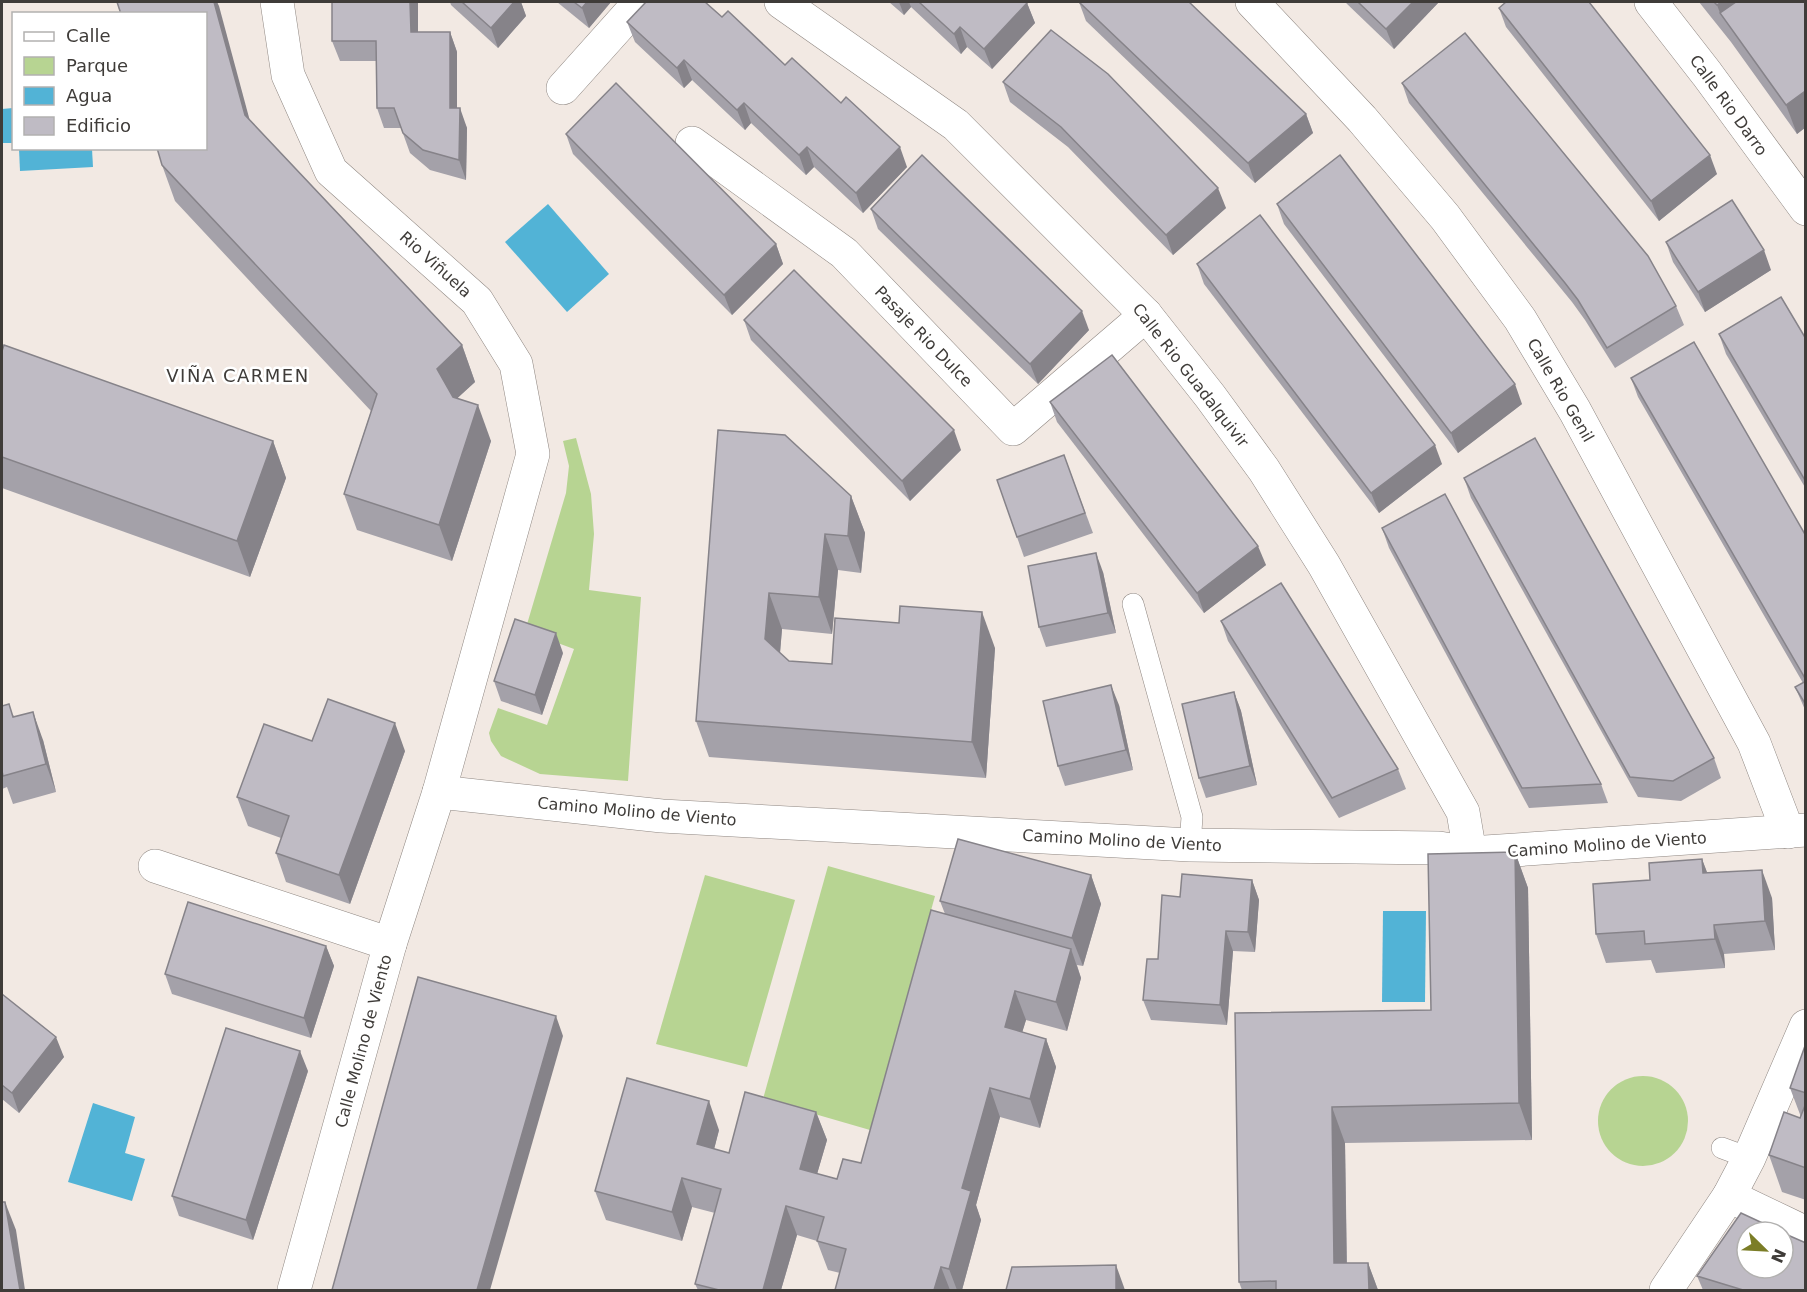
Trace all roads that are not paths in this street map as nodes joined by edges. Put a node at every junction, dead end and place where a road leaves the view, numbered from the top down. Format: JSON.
{"nodes":[{"id":1,"x":277,"y":2,"type":"edge"},
{"id":2,"x":640,"y":2,"type":"edge"},
{"id":3,"x":782,"y":2,"type":"edge"},
{"id":4,"x":1252,"y":2,"type":"edge"},
{"id":5,"x":1651,"y":2,"type":"edge"},
{"id":6,"x":563,"y":88,"type":"dead end"},
{"id":7,"x":692,"y":143,"type":"dead end"},
{"id":8,"x":1806,"y":209,"type":"edge"},
{"id":9,"x":1146,"y":315,"type":"junction"},
{"id":10,"x":1132,"y":604,"type":"dead end"},
{"id":11,"x":439,"y":792,"type":"junction"},
{"id":12,"x":1797,"y":831,"type":"edge"},
{"id":13,"x":1190,"y":845,"type":"junction"},
{"id":14,"x":1470,"y":853,"type":"junction"},
{"id":15,"x":155,"y":866,"type":"dead end"},
{"id":16,"x":390,"y":944,"type":"junction"},
{"id":17,"x":1804,"y":1036,"type":"edge"},
{"id":18,"x":1729,"y":1196,"type":"junction"},
{"id":19,"x":1806,"y":1233,"type":"edge"},
{"id":20,"x":294,"y":1290,"type":"edge"},
{"id":21,"x":1666,"y":1290,"type":"edge"}],
"edges":[{"from":1,"to":11,"type":"street","name":"Rio Viñuela"},
{"from":2,"to":6,"type":"street"},
{"from":3,"to":9,"type":"street","name":"Calle Rio Guadalquivir"},
{"from":4,"to":12,"type":"street","name":"Calle Rio Genil"},
{"from":5,"to":8,"type":"street","name":"Calle Rio Darro"},
{"from":7,"to":9,"type":"street","name":"Pasaje Rio Dulce"},
{"from":9,"to":14,"type":"street","name":"Calle Rio Guadalquivir"},
{"from":10,"to":13,"type":"lane"},
{"from":11,"to":13,"type":"street","name":"Camino Molino de Viento"},
{"from":11,"to":16,"type":"street","name":"Calle Molino de Viento"},
{"from":12,"to":14,"type":"street","name":"Camino Molino de Viento"},
{"from":13,"to":14,"type":"street","name":"Camino Molino de Viento"},
{"from":15,"to":16,"type":"street"},
{"from":16,"to":20,"type":"street","name":"Calle Molino de Viento"},
{"from":17,"to":18,"type":"street"},
{"from":18,"to":19,"type":"street"},
{"from":18,"to":21,"type":"street"}]}
